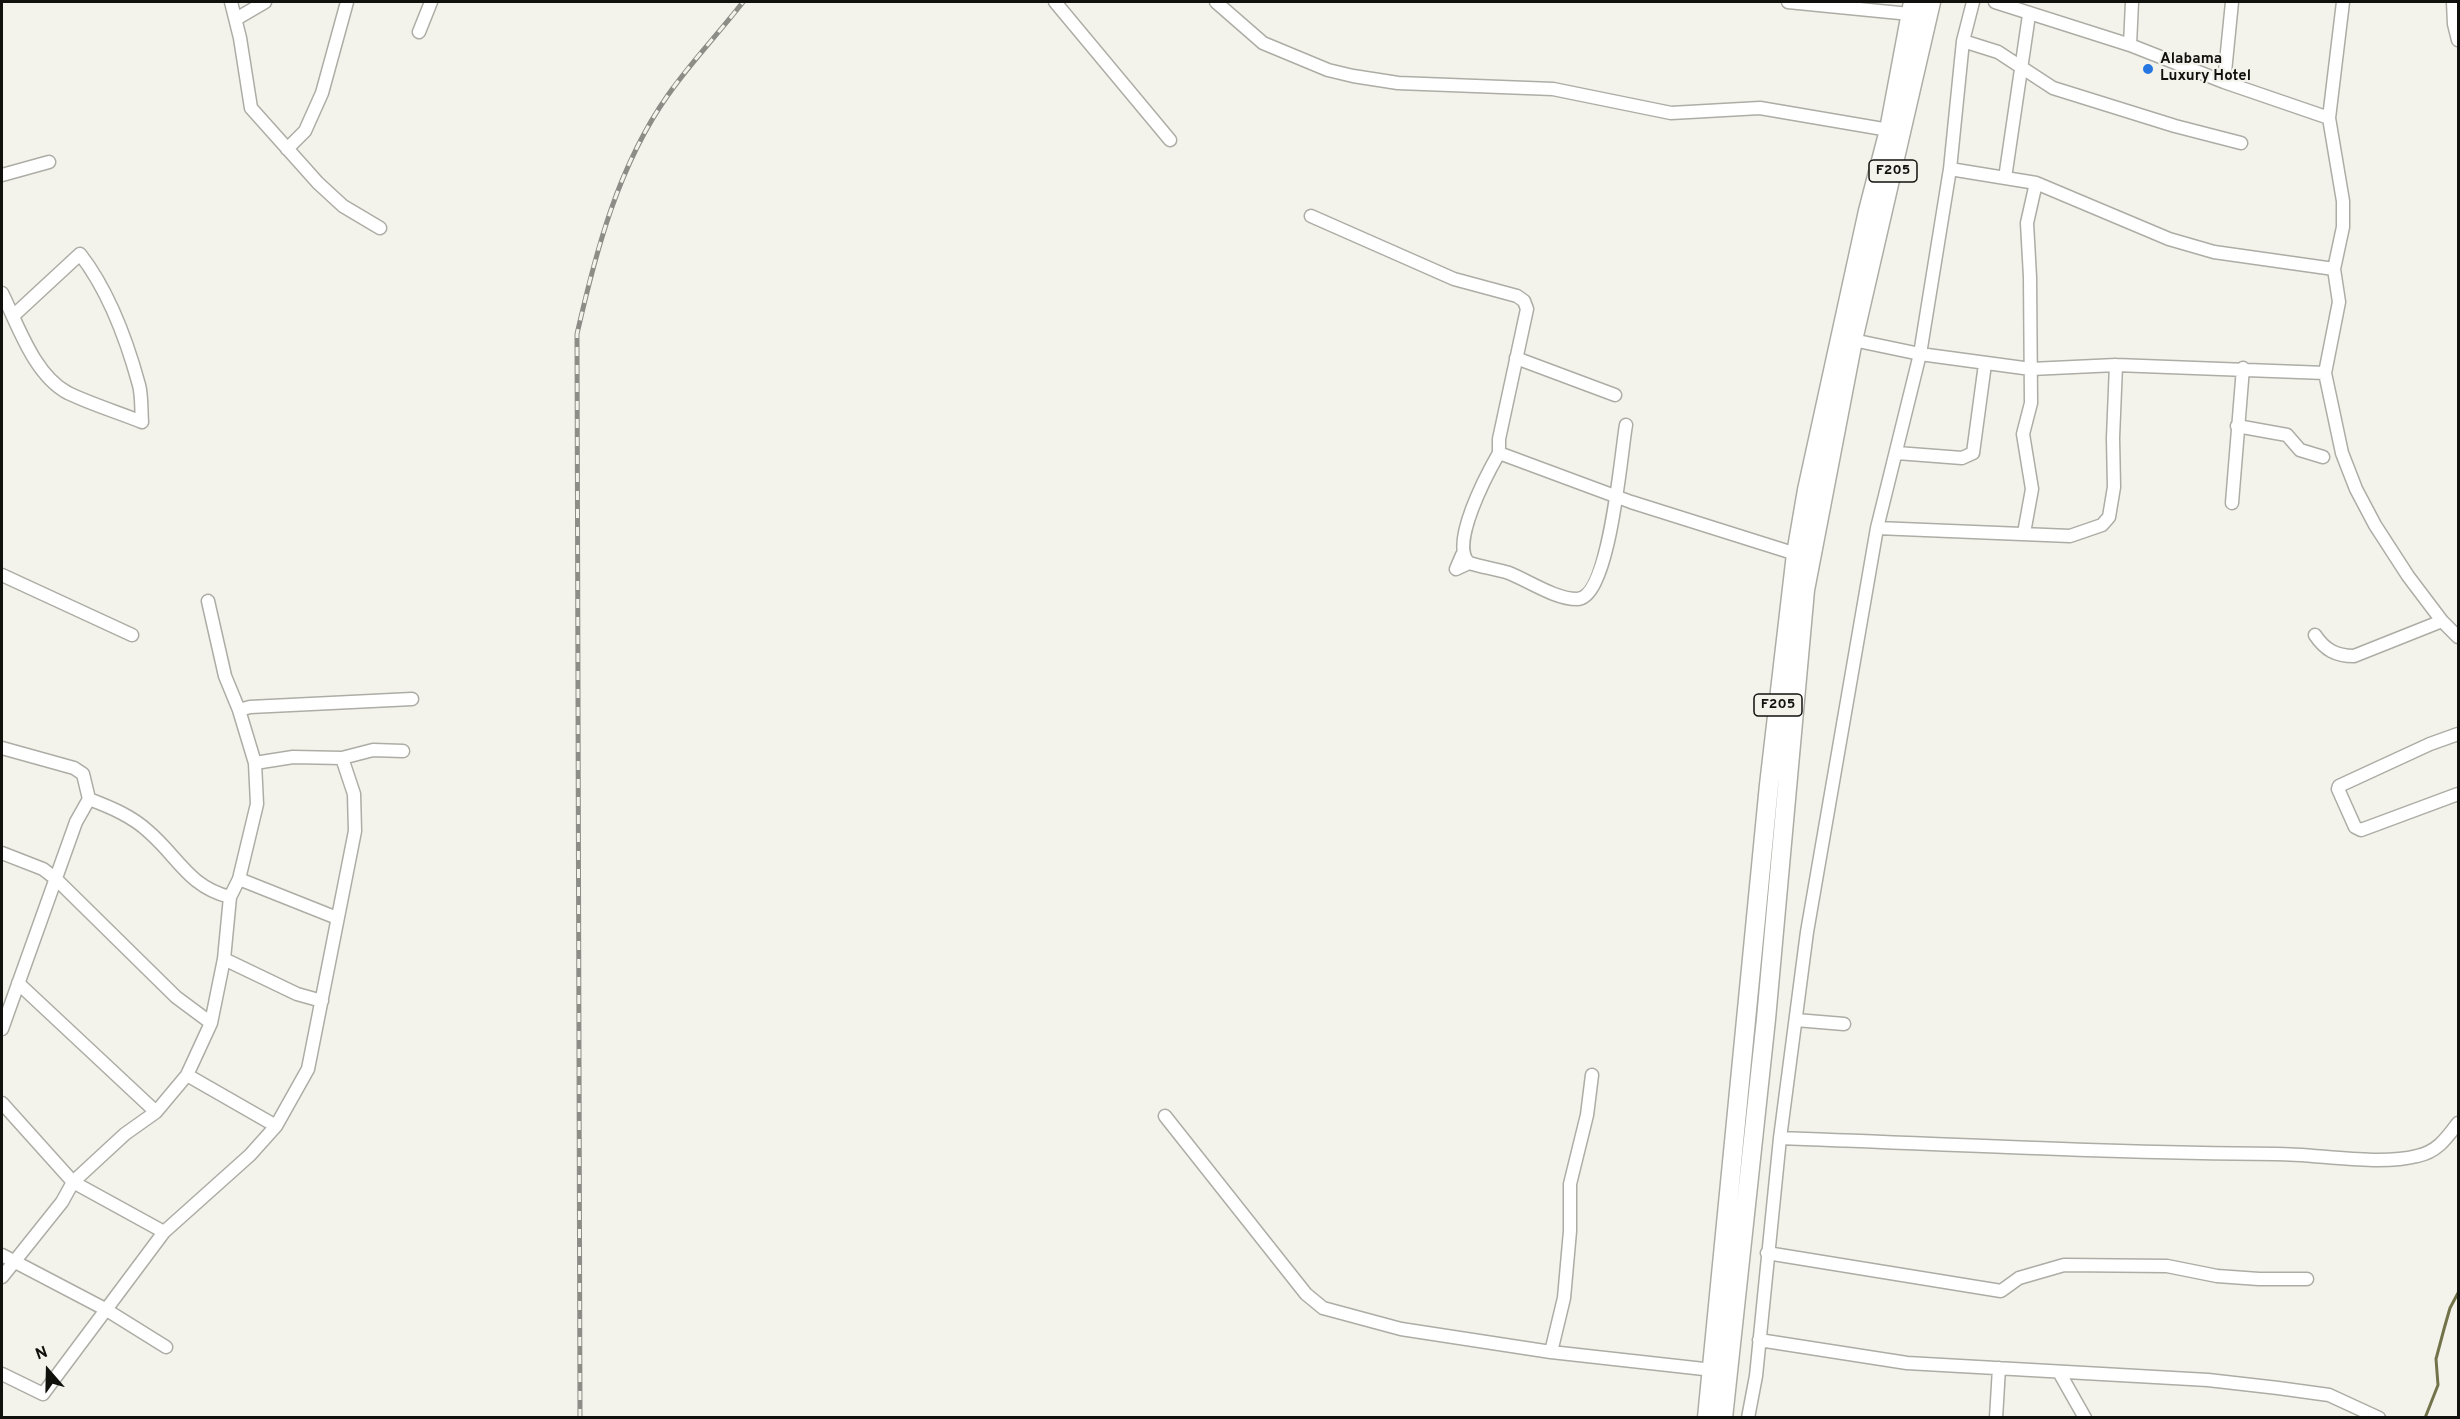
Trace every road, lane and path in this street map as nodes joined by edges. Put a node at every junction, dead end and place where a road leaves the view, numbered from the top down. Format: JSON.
{"nodes":[{"id":1,"x":231,"y":2,"type":"edge"},
{"id":2,"x":265,"y":2,"type":"edge"},
{"id":3,"x":346,"y":2,"type":"edge"},
{"id":4,"x":430,"y":2,"type":"edge"},
{"id":5,"x":1055,"y":2,"type":"edge"},
{"id":6,"x":1216,"y":2,"type":"edge"},
{"id":7,"x":1788,"y":2,"type":"edge"},
{"id":8,"x":1931,"y":2,"type":"edge"},
{"id":9,"x":1973,"y":2,"type":"edge"},
{"id":10,"x":1995,"y":2,"type":"edge"},
{"id":11,"x":2132,"y":2,"type":"edge"},
{"id":12,"x":2232,"y":2,"type":"edge"},
{"id":13,"x":2343,"y":2,"type":"edge"},
{"id":14,"x":2453,"y":2,"type":"edge"},
{"id":15,"x":1912,"y":8,"type":"edge"},
{"id":16,"x":2029,"y":15,"type":"dead end"},
{"id":17,"x":236,"y":19,"type":"junction"},
{"id":18,"x":419,"y":32,"type":"dead end"},
{"id":19,"x":2458,"y":40,"type":"edge"},
{"id":20,"x":1963,"y":41,"type":"junction"},
{"id":21,"x":2130,"y":45,"type":"junction"},
{"id":22,"x":2021,"y":66,"type":"junction"},
{"id":23,"x":2224,"y":82,"type":"junction"},
{"id":24,"x":2329,"y":118,"type":"junction"},
{"id":25,"x":1889,"y":130,"type":"junction"},
{"id":26,"x":1170,"y":140,"type":"dead end"},
{"id":27,"x":2241,"y":144,"type":"dead end"},
{"id":28,"x":287,"y":149,"type":"junction"},
{"id":29,"x":49,"y":162,"type":"dead end"},
{"id":30,"x":1950,"y":169,"type":"junction"},
{"id":31,"x":2,"y":175,"type":"edge"},
{"id":32,"x":2006,"y":178,"type":"junction"},
{"id":33,"x":2036,"y":183,"type":"junction"},
{"id":34,"x":1311,"y":216,"type":"dead end"},
{"id":35,"x":380,"y":228,"type":"dead end"},
{"id":36,"x":2334,"y":269,"type":"junction"},
{"id":37,"x":2,"y":293,"type":"edge"},
{"id":38,"x":13,"y":316,"type":"junction"},
{"id":39,"x":1853,"y":340,"type":"junction"},
{"id":40,"x":1920,"y":354,"type":"junction"},
{"id":41,"x":1516,"y":358,"type":"junction"},
{"id":42,"x":1984,"y":364,"type":"junction"},
{"id":43,"x":2116,"y":365,"type":"junction"},
{"id":44,"x":2243,"y":368,"type":"junction"},
{"id":45,"x":2031,"y":369,"type":"junction"},
{"id":46,"x":2325,"y":373,"type":"junction"},
{"id":47,"x":1615,"y":395,"type":"dead end"},
{"id":48,"x":1626,"y":424,"type":"dead end"},
{"id":49,"x":2237,"y":426,"type":"junction"},
{"id":50,"x":1499,"y":453,"type":"junction"},
{"id":51,"x":1897,"y":453,"type":"junction"},
{"id":52,"x":2323,"y":457,"type":"dead end"},
{"id":53,"x":1617,"y":497,"type":"junction"},
{"id":54,"x":2232,"y":503,"type":"dead end"},
{"id":55,"x":1876,"y":528,"type":"junction"},
{"id":56,"x":2024,"y":533,"type":"junction"},
{"id":57,"x":1796,"y":554,"type":"junction"},
{"id":58,"x":2,"y":575,"type":"edge"},
{"id":59,"x":208,"y":601,"type":"dead end"},
{"id":60,"x":2442,"y":621,"type":"junction"},
{"id":61,"x":132,"y":635,"type":"dead end"},
{"id":62,"x":2314,"y":635,"type":"dead end"},
{"id":63,"x":2458,"y":636,"type":"edge"},
{"id":64,"x":412,"y":699,"type":"dead end"},
{"id":65,"x":239,"y":710,"type":"junction"},
{"id":66,"x":2458,"y":734,"type":"edge"},
{"id":67,"x":2,"y":748,"type":"edge"},
{"id":68,"x":403,"y":751,"type":"dead end"},
{"id":69,"x":342,"y":758,"type":"junction"},
{"id":70,"x":255,"y":763,"type":"junction"},
{"id":71,"x":1768,"y":785,"type":"junction"},
{"id":72,"x":1788,"y":789,"type":"junction"},
{"id":73,"x":2458,"y":794,"type":"edge"},
{"id":74,"x":88,"y":799,"type":"junction"},
{"id":75,"x":2,"y":853,"type":"edge"},
{"id":76,"x":56,"y":879,"type":"junction"},
{"id":77,"x":239,"y":879,"type":"junction"},
{"id":78,"x":230,"y":897,"type":"junction"},
{"id":79,"x":338,"y":918,"type":"junction"},
{"id":80,"x":224,"y":959,"type":"junction"},
{"id":81,"x":18,"y":983,"type":"junction"},
{"id":82,"x":322,"y":1001,"type":"junction"},
{"id":83,"x":1796,"y":1020,"type":"junction"},
{"id":84,"x":211,"y":1023,"type":"junction"},
{"id":85,"x":1844,"y":1024,"type":"dead end"},
{"id":86,"x":2,"y":1026,"type":"edge"},
{"id":87,"x":1592,"y":1075,"type":"dead end"},
{"id":88,"x":187,"y":1076,"type":"junction"},
{"id":89,"x":2,"y":1103,"type":"edge"},
{"id":90,"x":156,"y":1112,"type":"junction"},
{"id":91,"x":1165,"y":1116,"type":"dead end"},
{"id":92,"x":2458,"y":1124,"type":"edge"},
{"id":93,"x":276,"y":1126,"type":"junction"},
{"id":94,"x":1780,"y":1138,"type":"junction"},
{"id":95,"x":73,"y":1182,"type":"junction"},
{"id":96,"x":164,"y":1232,"type":"junction"},
{"id":97,"x":1767,"y":1252,"type":"junction"},
{"id":98,"x":2,"y":1255,"type":"edge"},
{"id":99,"x":13,"y":1262,"type":"junction"},
{"id":100,"x":2,"y":1277,"type":"edge"},
{"id":101,"x":2307,"y":1279,"type":"dead end"},
{"id":102,"x":105,"y":1309,"type":"junction"},
{"id":103,"x":1758,"y":1340,"type":"junction"},
{"id":104,"x":166,"y":1347,"type":"dead end"},
{"id":105,"x":1551,"y":1352,"type":"junction"},
{"id":106,"x":1998,"y":1368,"type":"junction"},
{"id":107,"x":1713,"y":1370,"type":"junction"},
{"id":108,"x":2060,"y":1372,"type":"junction"},
{"id":109,"x":2,"y":1377,"type":"edge"},
{"id":110,"x":1707,"y":1418,"type":"edge"},
{"id":111,"x":1723,"y":1418,"type":"edge"},
{"id":112,"x":1748,"y":1418,"type":"edge"},
{"id":113,"x":1996,"y":1418,"type":"edge"},
{"id":114,"x":2085,"y":1418,"type":"edge"},
{"id":115,"x":2379,"y":1418,"type":"edge"}],
"edges":[{"from":1,"to":17,"type":"street"},
{"from":2,"to":17,"type":"street"},
{"from":3,"to":28,"type":"street"},
{"from":4,"to":18,"type":"street"},
{"from":5,"to":26,"type":"street"},
{"from":6,"to":25,"type":"street"},
{"from":7,"to":15,"type":"street"},
{"from":8,"to":39,"type":"main road","number":"F205"},
{"from":9,"to":20,"type":"street"},
{"from":10,"to":21,"type":"street"},
{"from":11,"to":21,"type":"street"},
{"from":12,"to":23,"type":"street"},
{"from":13,"to":24,"type":"street"},
{"from":14,"to":19,"type":"street"},
{"from":15,"to":25,"type":"main road","number":"F205"},
{"from":16,"to":22,"type":"street"},
{"from":17,"to":28,"type":"street"},
{"from":20,"to":22,"type":"street"},
{"from":20,"to":30,"type":"street"},
{"from":21,"to":23,"type":"street"},
{"from":22,"to":27,"type":"street"},
{"from":22,"to":32,"type":"street"},
{"from":23,"to":24,"type":"street"},
{"from":24,"to":36,"type":"street"},
{"from":25,"to":57,"type":"main road","number":"F205"},
{"from":28,"to":35,"type":"street"},
{"from":29,"to":31,"type":"street"},
{"from":30,"to":32,"type":"street"},
{"from":30,"to":40,"type":"street"},
{"from":32,"to":33,"type":"street"},
{"from":33,"to":36,"type":"street"},
{"from":33,"to":45,"type":"street"},
{"from":34,"to":41,"type":"street"},
{"from":36,"to":46,"type":"street"},
{"from":37,"to":38,"type":"street"},
{"from":38,"to":38,"type":"street"},
{"from":39,"to":40,"type":"street"},
{"from":39,"to":72,"type":"main road","number":"F205"},
{"from":40,"to":42,"type":"street"},
{"from":40,"to":51,"type":"street"},
{"from":41,"to":47,"type":"street"},
{"from":41,"to":50,"type":"street"},
{"from":42,"to":45,"type":"street"},
{"from":42,"to":51,"type":"street"},
{"from":43,"to":44,"type":"street"},
{"from":43,"to":45,"type":"street"},
{"from":43,"to":56,"type":"street"},
{"from":44,"to":46,"type":"street"},
{"from":44,"to":49,"type":"street"},
{"from":45,"to":56,"type":"street"},
{"from":46,"to":60,"type":"street"},
{"from":48,"to":53,"type":"street"},
{"from":49,"to":52,"type":"street"},
{"from":49,"to":54,"type":"street"},
{"from":50,"to":53,"type":"street"},
{"from":50,"to":53,"type":"street"},
{"from":51,"to":55,"type":"street"},
{"from":53,"to":57,"type":"street"},
{"from":55,"to":56,"type":"street"},
{"from":55,"to":83,"type":"street"},
{"from":57,"to":71,"type":"main road","number":"F205"},
{"from":58,"to":61,"type":"street"},
{"from":59,"to":65,"type":"street"},
{"from":60,"to":62,"type":"street"},
{"from":60,"to":63,"type":"street"},
{"from":64,"to":65,"type":"street"},
{"from":65,"to":70,"type":"street"},
{"from":66,"to":73,"type":"street"},
{"from":67,"to":74,"type":"street"},
{"from":68,"to":69,"type":"street"},
{"from":69,"to":70,"type":"street"},
{"from":69,"to":79,"type":"street"},
{"from":70,"to":77,"type":"street"},
{"from":71,"to":72,"type":"main road"},
{"from":71,"to":107,"type":"main road","number":"F205"},
{"from":72,"to":111,"type":"main road","number":"F205"},
{"from":74,"to":76,"type":"street"},
{"from":74,"to":78,"type":"street"},
{"from":75,"to":76,"type":"street"},
{"from":76,"to":81,"type":"street"},
{"from":76,"to":84,"type":"street"},
{"from":77,"to":78,"type":"street"},
{"from":77,"to":79,"type":"street"},
{"from":78,"to":80,"type":"street"},
{"from":79,"to":82,"type":"street"},
{"from":80,"to":82,"type":"street"},
{"from":80,"to":84,"type":"street"},
{"from":81,"to":86,"type":"street"},
{"from":81,"to":90,"type":"street"},
{"from":82,"to":93,"type":"street"},
{"from":83,"to":85,"type":"street"},
{"from":83,"to":94,"type":"street"},
{"from":84,"to":88,"type":"street"},
{"from":87,"to":105,"type":"street"},
{"from":88,"to":90,"type":"street"},
{"from":88,"to":93,"type":"street"},
{"from":89,"to":95,"type":"street"},
{"from":90,"to":95,"type":"street"},
{"from":91,"to":105,"type":"street"},
{"from":92,"to":94,"type":"street"},
{"from":93,"to":96,"type":"street"},
{"from":94,"to":97,"type":"street"},
{"from":95,"to":96,"type":"street"},
{"from":95,"to":99,"type":"street"},
{"from":96,"to":102,"type":"street"},
{"from":97,"to":101,"type":"street"},
{"from":97,"to":103,"type":"street"},
{"from":98,"to":99,"type":"street"},
{"from":99,"to":100,"type":"street"},
{"from":99,"to":102,"type":"street"},
{"from":102,"to":104,"type":"street"},
{"from":102,"to":109,"type":"street"},
{"from":103,"to":106,"type":"street"},
{"from":103,"to":112,"type":"street"},
{"from":105,"to":107,"type":"street"},
{"from":106,"to":108,"type":"street"},
{"from":106,"to":113,"type":"street"},
{"from":107,"to":110,"type":"main road","number":"F205"},
{"from":108,"to":114,"type":"street"},
{"from":108,"to":115,"type":"street"}]}
